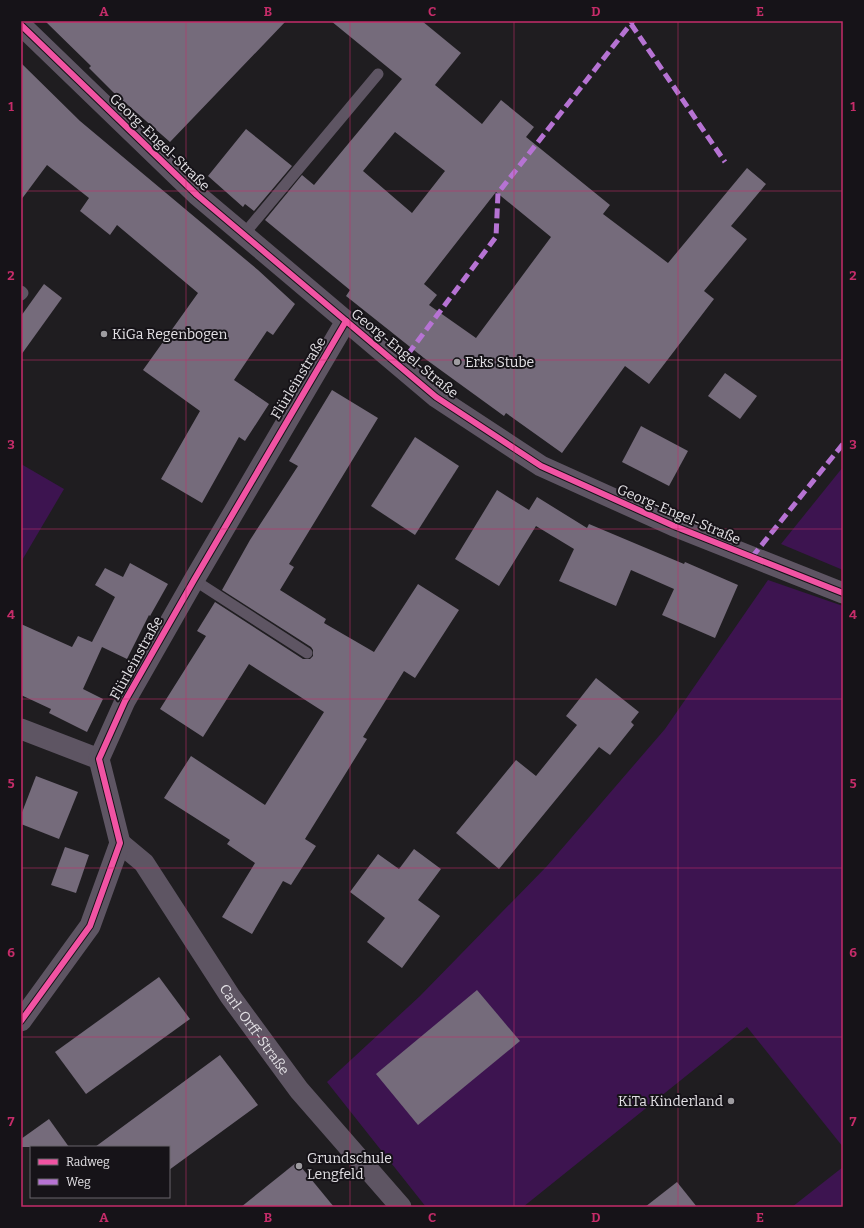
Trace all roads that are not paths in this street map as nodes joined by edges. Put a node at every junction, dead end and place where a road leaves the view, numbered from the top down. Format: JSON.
{"nodes":[{"id":1,"x":21,"y":25,"type":"edge"},
{"id":2,"x":378,"y":74,"type":"dead end"},
{"id":3,"x":244,"y":234,"type":"junction"},
{"id":4,"x":21,"y":291,"type":"edge"},
{"id":5,"x":21,"y":295,"type":"edge"},
{"id":6,"x":346,"y":321,"type":"junction"},
{"id":7,"x":194,"y":580,"type":"junction"},
{"id":8,"x":843,"y":593,"type":"edge"},
{"id":9,"x":307,"y":652,"type":"dead end"},
{"id":10,"x":21,"y":729,"type":"edge"},
{"id":11,"x":100,"y":759,"type":"junction"},
{"id":12,"x":120,"y":843,"type":"junction"},
{"id":13,"x":28,"y":1000,"type":"edge"},
{"id":14,"x":21,"y":1021,"type":"edge"},
{"id":15,"x":401,"y":1207,"type":"edge"}],
"edges":[{"from":1,"to":3,"type":"street","name":"Georg-Engel-Straße"},
{"from":2,"to":3,"type":"lane"},
{"from":3,"to":6,"type":"street","name":"Georg-Engel-Straße"},
{"from":4,"to":5,"type":"lane"},
{"from":6,"to":7,"type":"street","name":"Flürleinstraße"},
{"from":6,"to":8,"type":"street","name":"Georg-Engel-Straße"},
{"from":7,"to":9,"type":"lane"},
{"from":7,"to":11,"type":"street","name":"Flürleinstraße"},
{"from":10,"to":11,"type":"street"},
{"from":11,"to":12,"type":"street"},
{"from":12,"to":13,"type":"street"},
{"from":12,"to":15,"type":"street","name":"Carl-Orff-Straße"},
{"from":13,"to":14,"type":"street"}]}
